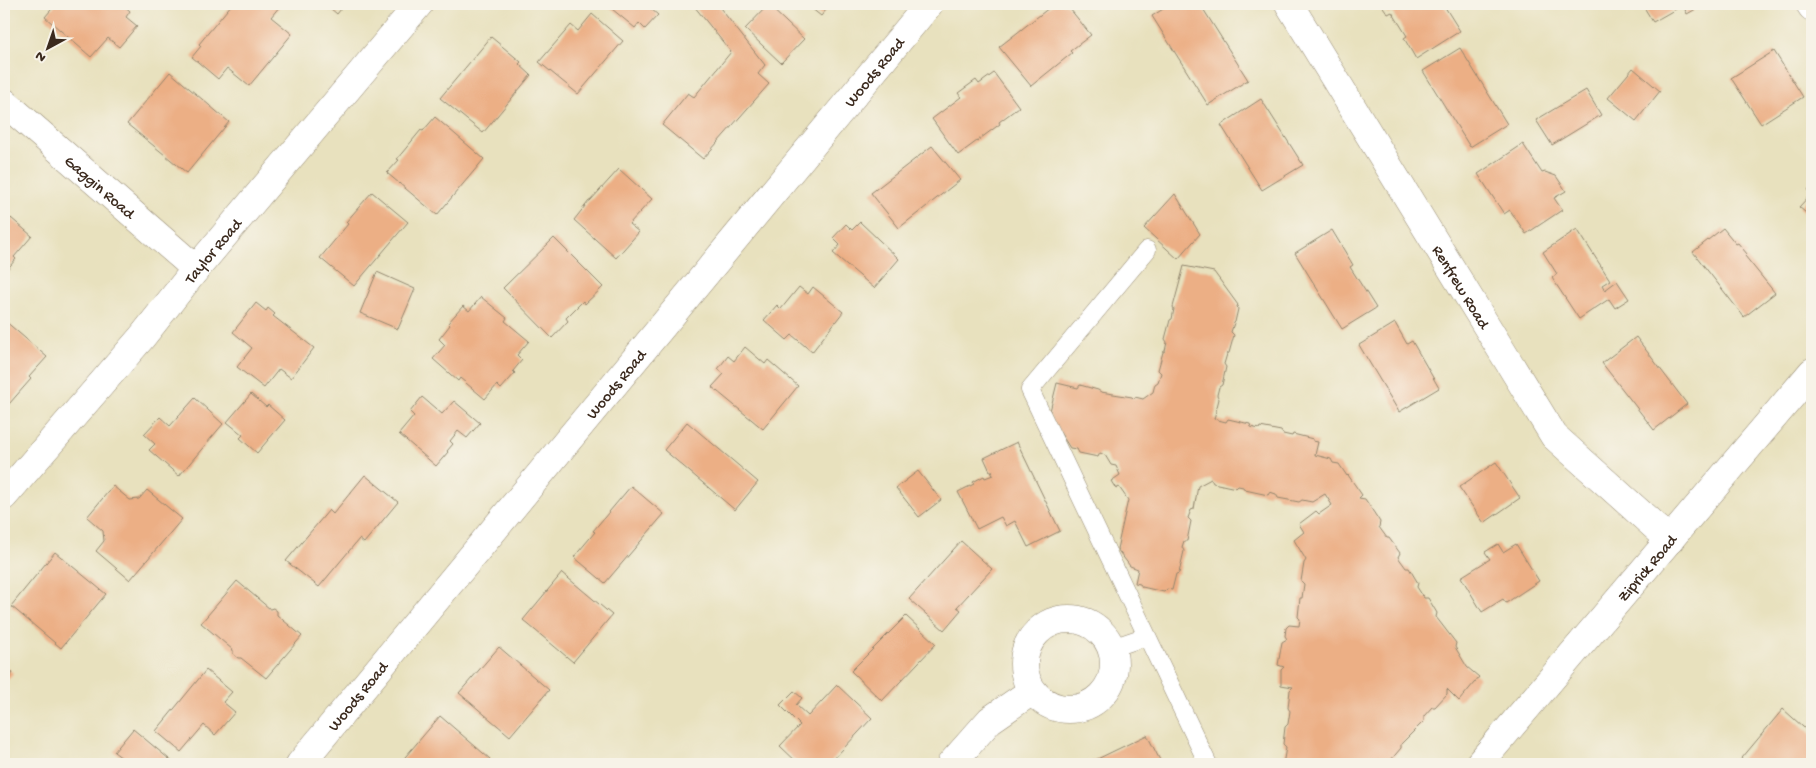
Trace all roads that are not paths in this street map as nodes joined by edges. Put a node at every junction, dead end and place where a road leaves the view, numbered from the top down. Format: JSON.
{"nodes":[{"id":1,"x":419,"y":4,"type":"edge"},
{"id":2,"x":929,"y":4,"type":"edge"},
{"id":3,"x":1290,"y":4,"type":"edge"},
{"id":4,"x":4,"y":102,"type":"edge"},
{"id":5,"x":1146,"y":250,"type":"dead end"},
{"id":6,"x":196,"y":269,"type":"junction"},
{"id":7,"x":1812,"y":372,"type":"edge"},
{"id":8,"x":4,"y":496,"type":"edge"},
{"id":9,"x":1670,"y":540,"type":"junction"},
{"id":10,"x":1147,"y":636,"type":"junction"},
{"id":11,"x":1112,"y":648,"type":"junction"},
{"id":12,"x":1032,"y":691,"type":"junction"},
{"id":13,"x":300,"y":764,"type":"edge"},
{"id":14,"x":951,"y":764,"type":"edge"},
{"id":15,"x":1208,"y":764,"type":"edge"},
{"id":16,"x":1479,"y":764,"type":"edge"}],
"edges":[{"from":1,"to":6,"type":"street","name":"Taylor Road"},
{"from":2,"to":13,"type":"street","name":"Woods Road"},
{"from":3,"to":9,"type":"street","name":"Renfrew Road"},
{"from":4,"to":6,"type":"street","name":"Gaggin Road"},
{"from":5,"to":10,"type":"lane"},
{"from":6,"to":8,"type":"street","name":"Taylor Road"},
{"from":7,"to":9,"type":"street","name":"Ziprick Road"},
{"from":9,"to":16,"type":"street","name":"Ziprick Road"},
{"from":10,"to":11,"type":"lane"},
{"from":10,"to":15,"type":"lane"},
{"from":11,"to":12,"type":"street"},
{"from":11,"to":12,"type":"street"},
{"from":12,"to":14,"type":"street"}]}
